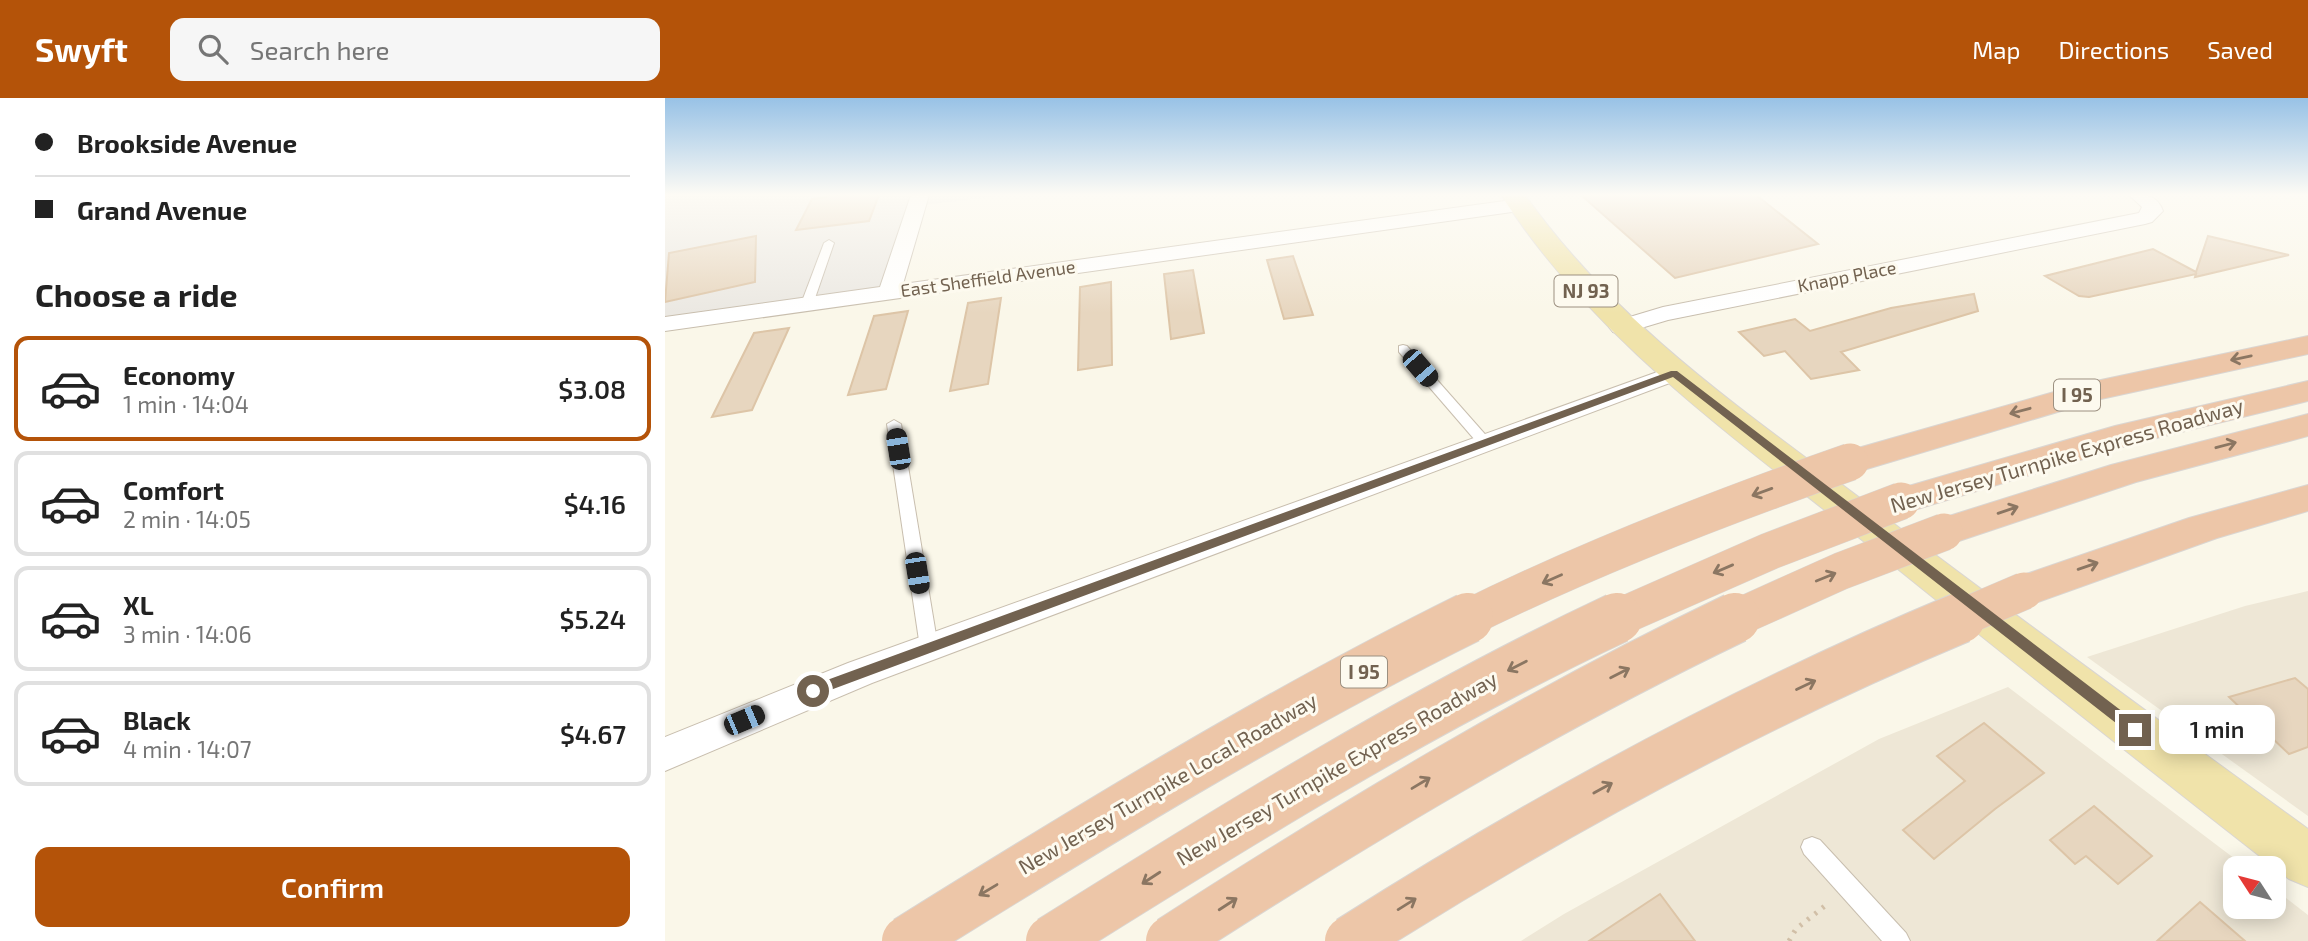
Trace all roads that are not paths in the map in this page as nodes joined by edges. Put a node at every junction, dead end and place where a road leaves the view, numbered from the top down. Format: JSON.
{"nodes":[{"id":1,"x":908,"y":234,"type":"edge"},
{"id":2,"x":1284,"y":234,"type":"edge"},
{"id":3,"x":1541,"y":234,"type":"edge"},
{"id":4,"x":2063,"y":234,"type":"edge"},
{"id":5,"x":829,"y":243,"type":"dead end"},
{"id":6,"x":889,"y":293,"type":"junction"},
{"id":7,"x":807,"y":304,"type":"junction"},
{"id":8,"x":665,"y":324,"type":"edge"},
{"id":9,"x":1621,"y":327,"type":"junction"},
{"id":10,"x":2308,"y":345,"type":"edge"},
{"id":11,"x":1403,"y":349,"type":"dead end"},
{"id":12,"x":1674,"y":373,"type":"junction"},
{"id":13,"x":2308,"y":391,"type":"edge"},
{"id":14,"x":894,"y":424,"type":"dead end"},
{"id":15,"x":2308,"y":425,"type":"edge"},
{"id":16,"x":1486,"y":444,"type":"junction"},
{"id":17,"x":2308,"y":498,"type":"edge"},
{"id":18,"x":929,"y":647,"type":"junction"},
{"id":19,"x":665,"y":754,"type":"edge"},
{"id":20,"x":1812,"y":846,"type":"dead end"},
{"id":21,"x":2308,"y":861,"type":"edge"},
{"id":22,"x":907,"y":941,"type":"edge"},
{"id":23,"x":1051,"y":941,"type":"edge"},
{"id":24,"x":1171,"y":941,"type":"edge"},
{"id":25,"x":1350,"y":941,"type":"edge"},
{"id":26,"x":1898,"y":941,"type":"edge"}],
"edges":[{"from":1,"to":6,"type":"street"},
{"from":2,"to":6,"type":"street","name":"East Sheffield Avenue"},
{"from":3,"to":9,"type":"main road","number":"NJ 93"},
{"from":4,"to":9,"type":"street","name":"Knapp Place"},
{"from":5,"to":7,"type":"lane"},
{"from":6,"to":7,"type":"street","name":"East Sheffield Avenue"},
{"from":7,"to":8,"type":"street","name":"East Sheffield Avenue"},
{"from":9,"to":12,"type":"main road","number":"NJ 93"},
{"from":10,"to":22,"type":"highway","name":"New Jersey Turnpike Local Roadway","number":"I 95","one_way":true,"bridge":true},
{"from":11,"to":16,"type":"lane"},
{"from":12,"to":16,"type":"street"},
{"from":12,"to":21,"type":"main road","number":"NJ 93"},
{"from":13,"to":23,"type":"highway","name":"New Jersey Turnpike Express Roadway","number":"I 95","one_way":true,"bridge":true},
{"from":14,"to":18,"type":"lane"},
{"from":24,"to":15,"type":"highway","name":"New Jersey Turnpike Express Roadway","one_way":true,"bridge":true},
{"from":16,"to":18,"type":"street"},
{"from":25,"to":17,"type":"highway","one_way":true,"bridge":true},
{"from":18,"to":19,"type":"street"},
{"from":20,"to":26,"type":"lane"}]}
